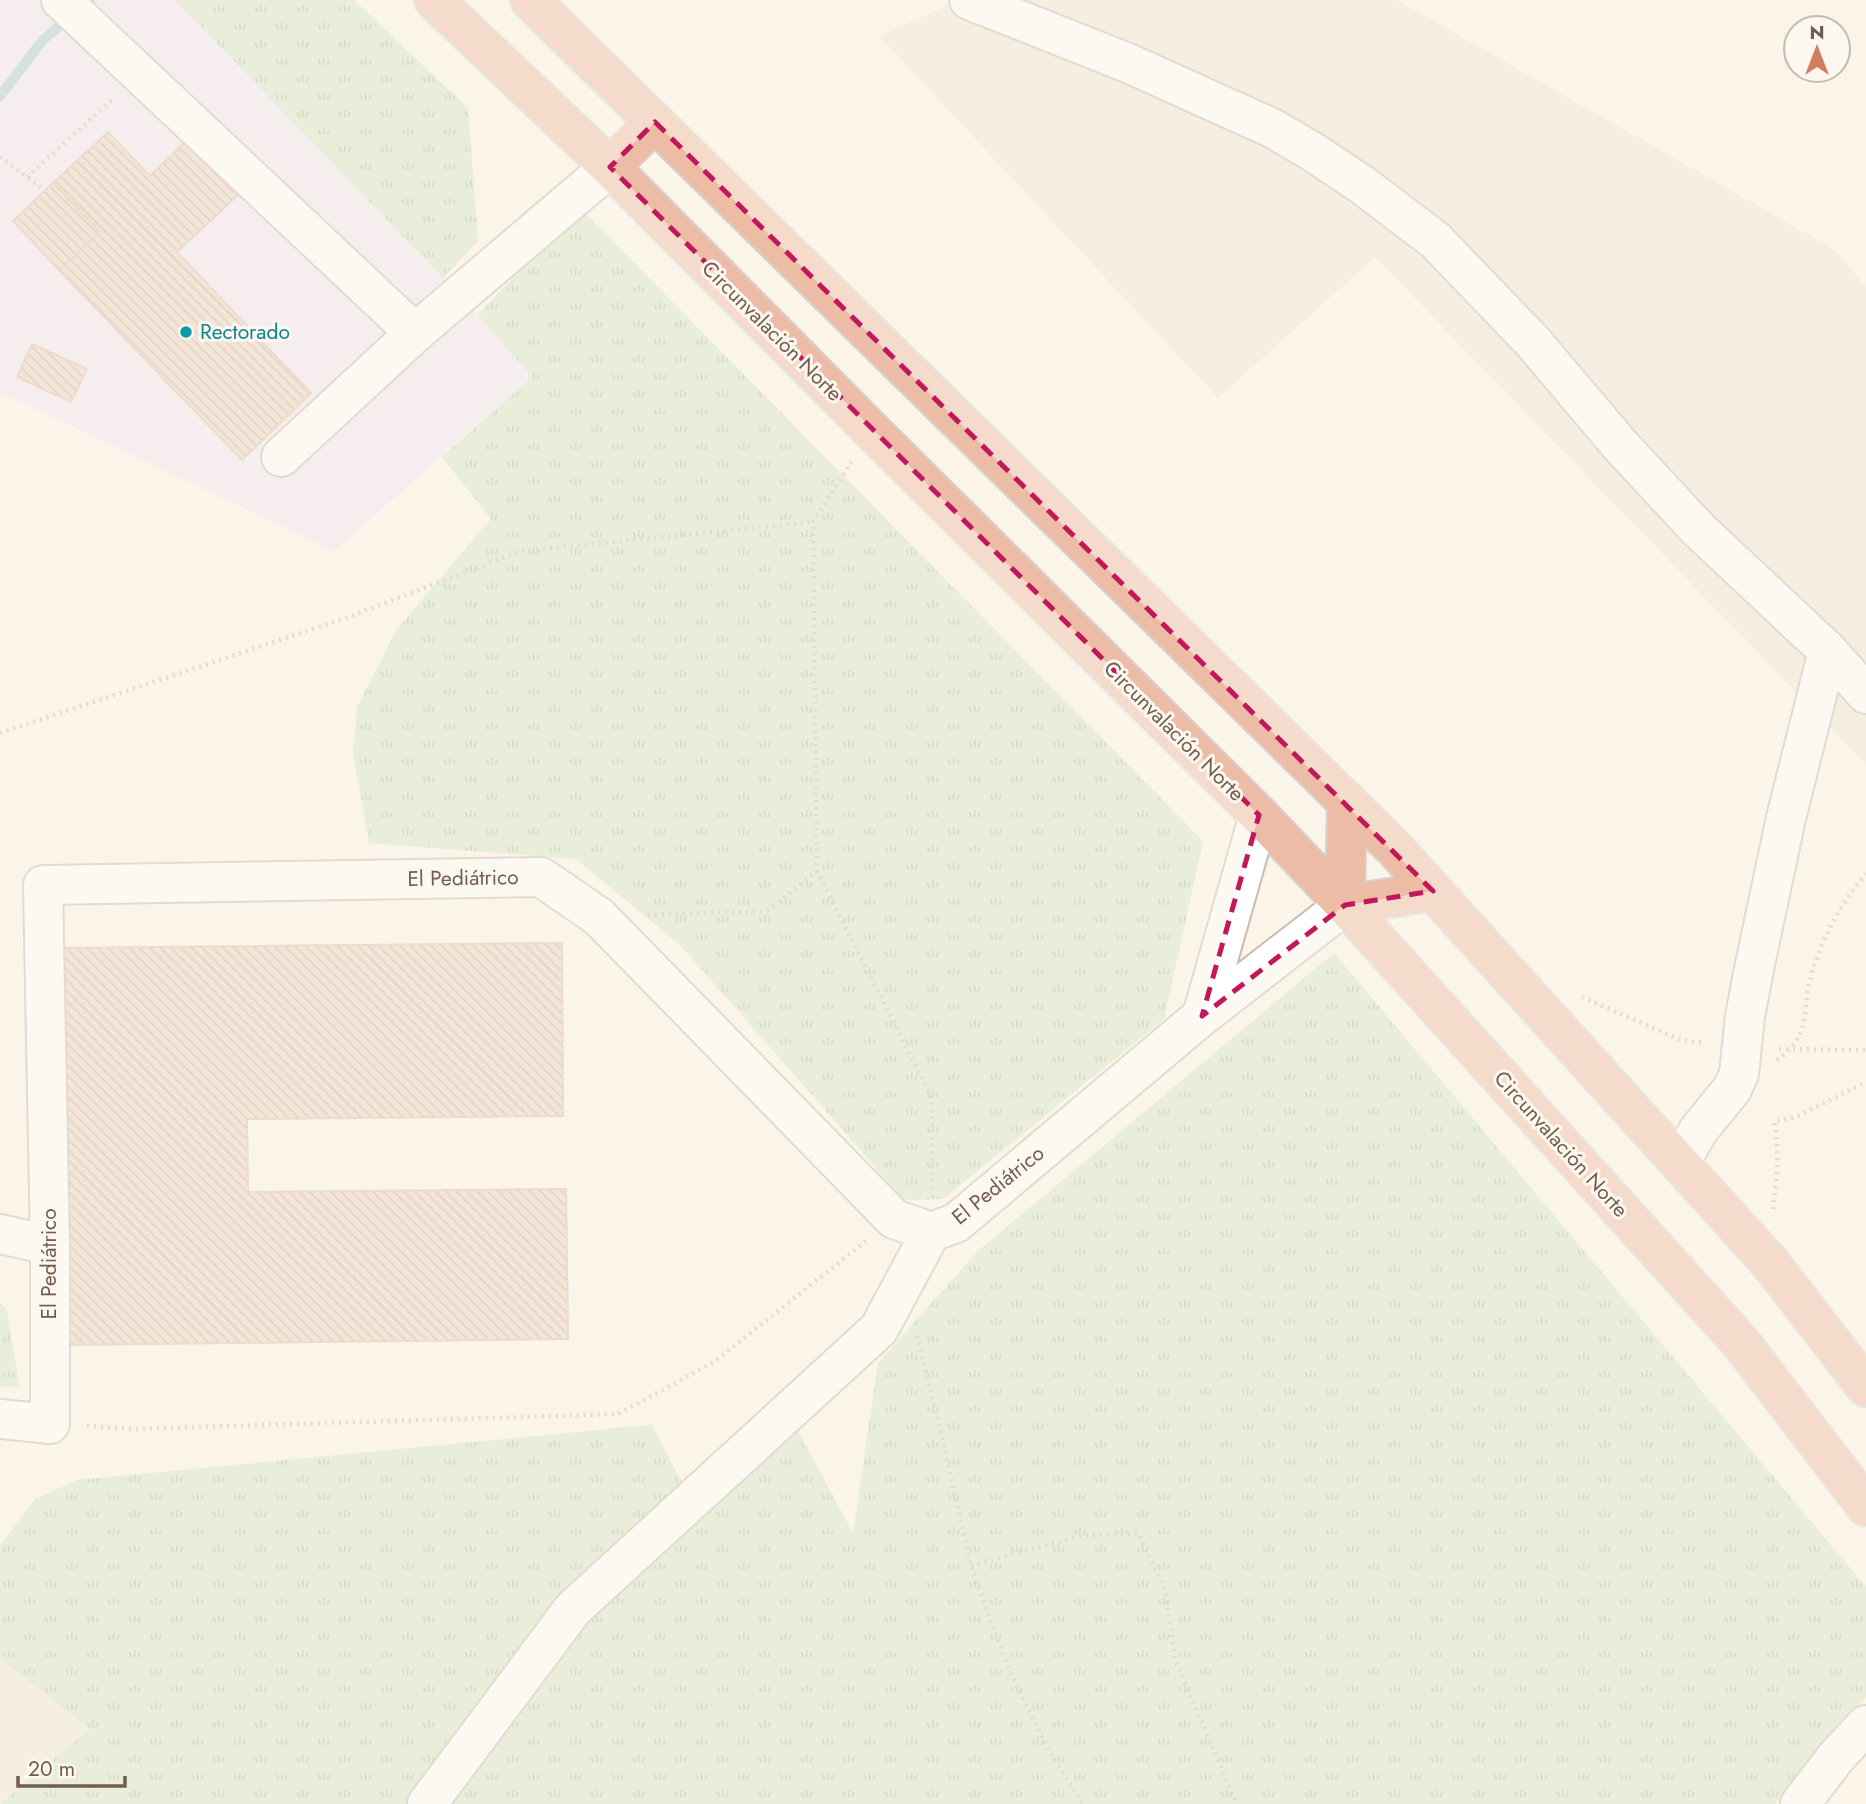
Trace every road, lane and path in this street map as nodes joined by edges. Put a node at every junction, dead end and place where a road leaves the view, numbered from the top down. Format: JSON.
{"nodes":[{"id":1,"x":434,"y":0,"type":"edge"},
{"id":2,"x":530,"y":0,"type":"edge"},
{"id":3,"x":970,"y":0,"type":"edge"},
{"id":4,"x":72,"y":11,"type":"edge"},
{"id":5,"x":139,"y":75,"type":"junction"},
{"id":6,"x":655,"y":122,"type":"junction"},
{"id":7,"x":0,"y":157,"type":"edge"},
{"id":8,"x":610,"y":167,"type":"junction"},
{"id":9,"x":27,"y":177,"type":"junction"},
{"id":10,"x":46,"y":191,"type":"dead end"},
{"id":11,"x":415,"y":333,"type":"junction"},
{"id":12,"x":871,"y":430,"type":"junction"},
{"id":13,"x":281,"y":457,"type":"dead end"},
{"id":14,"x":813,"y":522,"type":"junction"},
{"id":15,"x":1828,"y":651,"type":"junction"},
{"id":16,"x":1866,"y":694,"type":"edge"},
{"id":17,"x":0,"y":733,"type":"edge"},
{"id":18,"x":1347,"y":802,"type":"junction"},
{"id":19,"x":1259,"y":815,"type":"junction"},
{"id":20,"x":817,"y":871,"type":"junction"},
{"id":21,"x":1866,"y":874,"type":"edge"},
{"id":22,"x":1433,"y":891,"type":"junction"},
{"id":23,"x":1345,"y":905,"type":"junction"},
{"id":24,"x":599,"y":917,"type":"junction"},
{"id":25,"x":1581,"y":997,"type":"dead end"},
{"id":26,"x":1202,"y":1016,"type":"junction"},
{"id":27,"x":1792,"y":1050,"type":"junction"},
{"id":28,"x":1866,"y":1050,"type":"edge"},
{"id":29,"x":1740,"y":1061,"type":"junction"},
{"id":30,"x":1866,"y":1082,"type":"edge"},
{"id":31,"x":1680,"y":1163,"type":"junction"},
{"id":32,"x":894,"y":1219,"type":"junction"},
{"id":33,"x":930,"y":1232,"type":"junction"},
{"id":34,"x":0,"y":1234,"type":"edge"},
{"id":35,"x":50,"y":1245,"type":"junction"},
{"id":36,"x":1765,"y":1257,"type":"junction"},
{"id":37,"x":915,"y":1326,"type":"dead end"},
{"id":38,"x":1866,"y":1387,"type":"edge"},
{"id":39,"x":0,"y":1419,"type":"edge"},
{"id":40,"x":50,"y":1424,"type":"junction"},
{"id":41,"x":1866,"y":1506,"type":"edge"},
{"id":42,"x":971,"y":1566,"type":"junction"},
{"id":43,"x":1866,"y":1724,"type":"edge"},
{"id":44,"x":427,"y":1804,"type":"edge"},
{"id":45,"x":1083,"y":1804,"type":"edge"},
{"id":46,"x":1237,"y":1804,"type":"edge"},
{"id":47,"x":1800,"y":1804,"type":"edge"}],
"edges":[{"from":1,"to":8,"type":"highway","name":"Circunvalación Norte"},
{"from":2,"to":6,"type":"highway"},
{"from":3,"to":15,"type":"street"},
{"from":4,"to":5,"type":"street"},
{"from":5,"to":9,"type":"path"},
{"from":5,"to":11,"type":"street"},
{"from":6,"to":8,"type":"highway"},
{"from":6,"to":18,"type":"highway"},
{"from":7,"to":9,"type":"path"},
{"from":8,"to":11,"type":"street"},
{"from":8,"to":12,"type":"highway","name":"Circunvalación Norte"},
{"from":9,"to":10,"type":"path"},
{"from":11,"to":13,"type":"street"},
{"from":12,"to":14,"type":"path"},
{"from":12,"to":19,"type":"highway","name":"Circunvalación Norte"},
{"from":14,"to":17,"type":"path"},
{"from":14,"to":20,"type":"path"},
{"from":15,"to":16,"type":"street"},
{"from":15,"to":29,"type":"street"},
{"from":18,"to":22,"type":"highway"},
{"from":18,"to":23,"type":"highway"},
{"from":19,"to":23,"type":"highway","name":"Circunvalación Norte"},
{"from":19,"to":26,"type":"street"},
{"from":20,"to":24,"type":"path"},
{"from":20,"to":33,"type":"path"},
{"from":21,"to":27,"type":"path"},
{"from":22,"to":23,"type":"highway"},
{"from":22,"to":31,"type":"highway"},
{"from":23,"to":26,"type":"street","name":"El Pediátrico"},
{"from":23,"to":41,"type":"highway","name":"Circunvalación Norte"},
{"from":24,"to":32,"type":"street","name":"El Pediátrico"},
{"from":24,"to":35,"type":"street","name":"El Pediátrico"},
{"from":25,"to":29,"type":"path"},
{"from":26,"to":33,"type":"street","name":"El Pediátrico"},
{"from":27,"to":28,"type":"path"},
{"from":27,"to":29,"type":"path"},
{"from":27,"to":29,"type":"path"},
{"from":29,"to":31,"type":"street"},
{"from":30,"to":36,"type":"path"},
{"from":31,"to":36,"type":"highway"},
{"from":32,"to":33,"type":"street","name":"El Pediátrico"},
{"from":32,"to":40,"type":"path"},
{"from":33,"to":44,"type":"street"},
{"from":34,"to":35,"type":"street"},
{"from":35,"to":40,"type":"street","name":"El Pediátrico"},
{"from":36,"to":38,"type":"highway"},
{"from":37,"to":42,"type":"path"},
{"from":39,"to":40,"type":"street"},
{"from":42,"to":45,"type":"path"},
{"from":42,"to":46,"type":"path"},
{"from":43,"to":47,"type":"street"}]}
